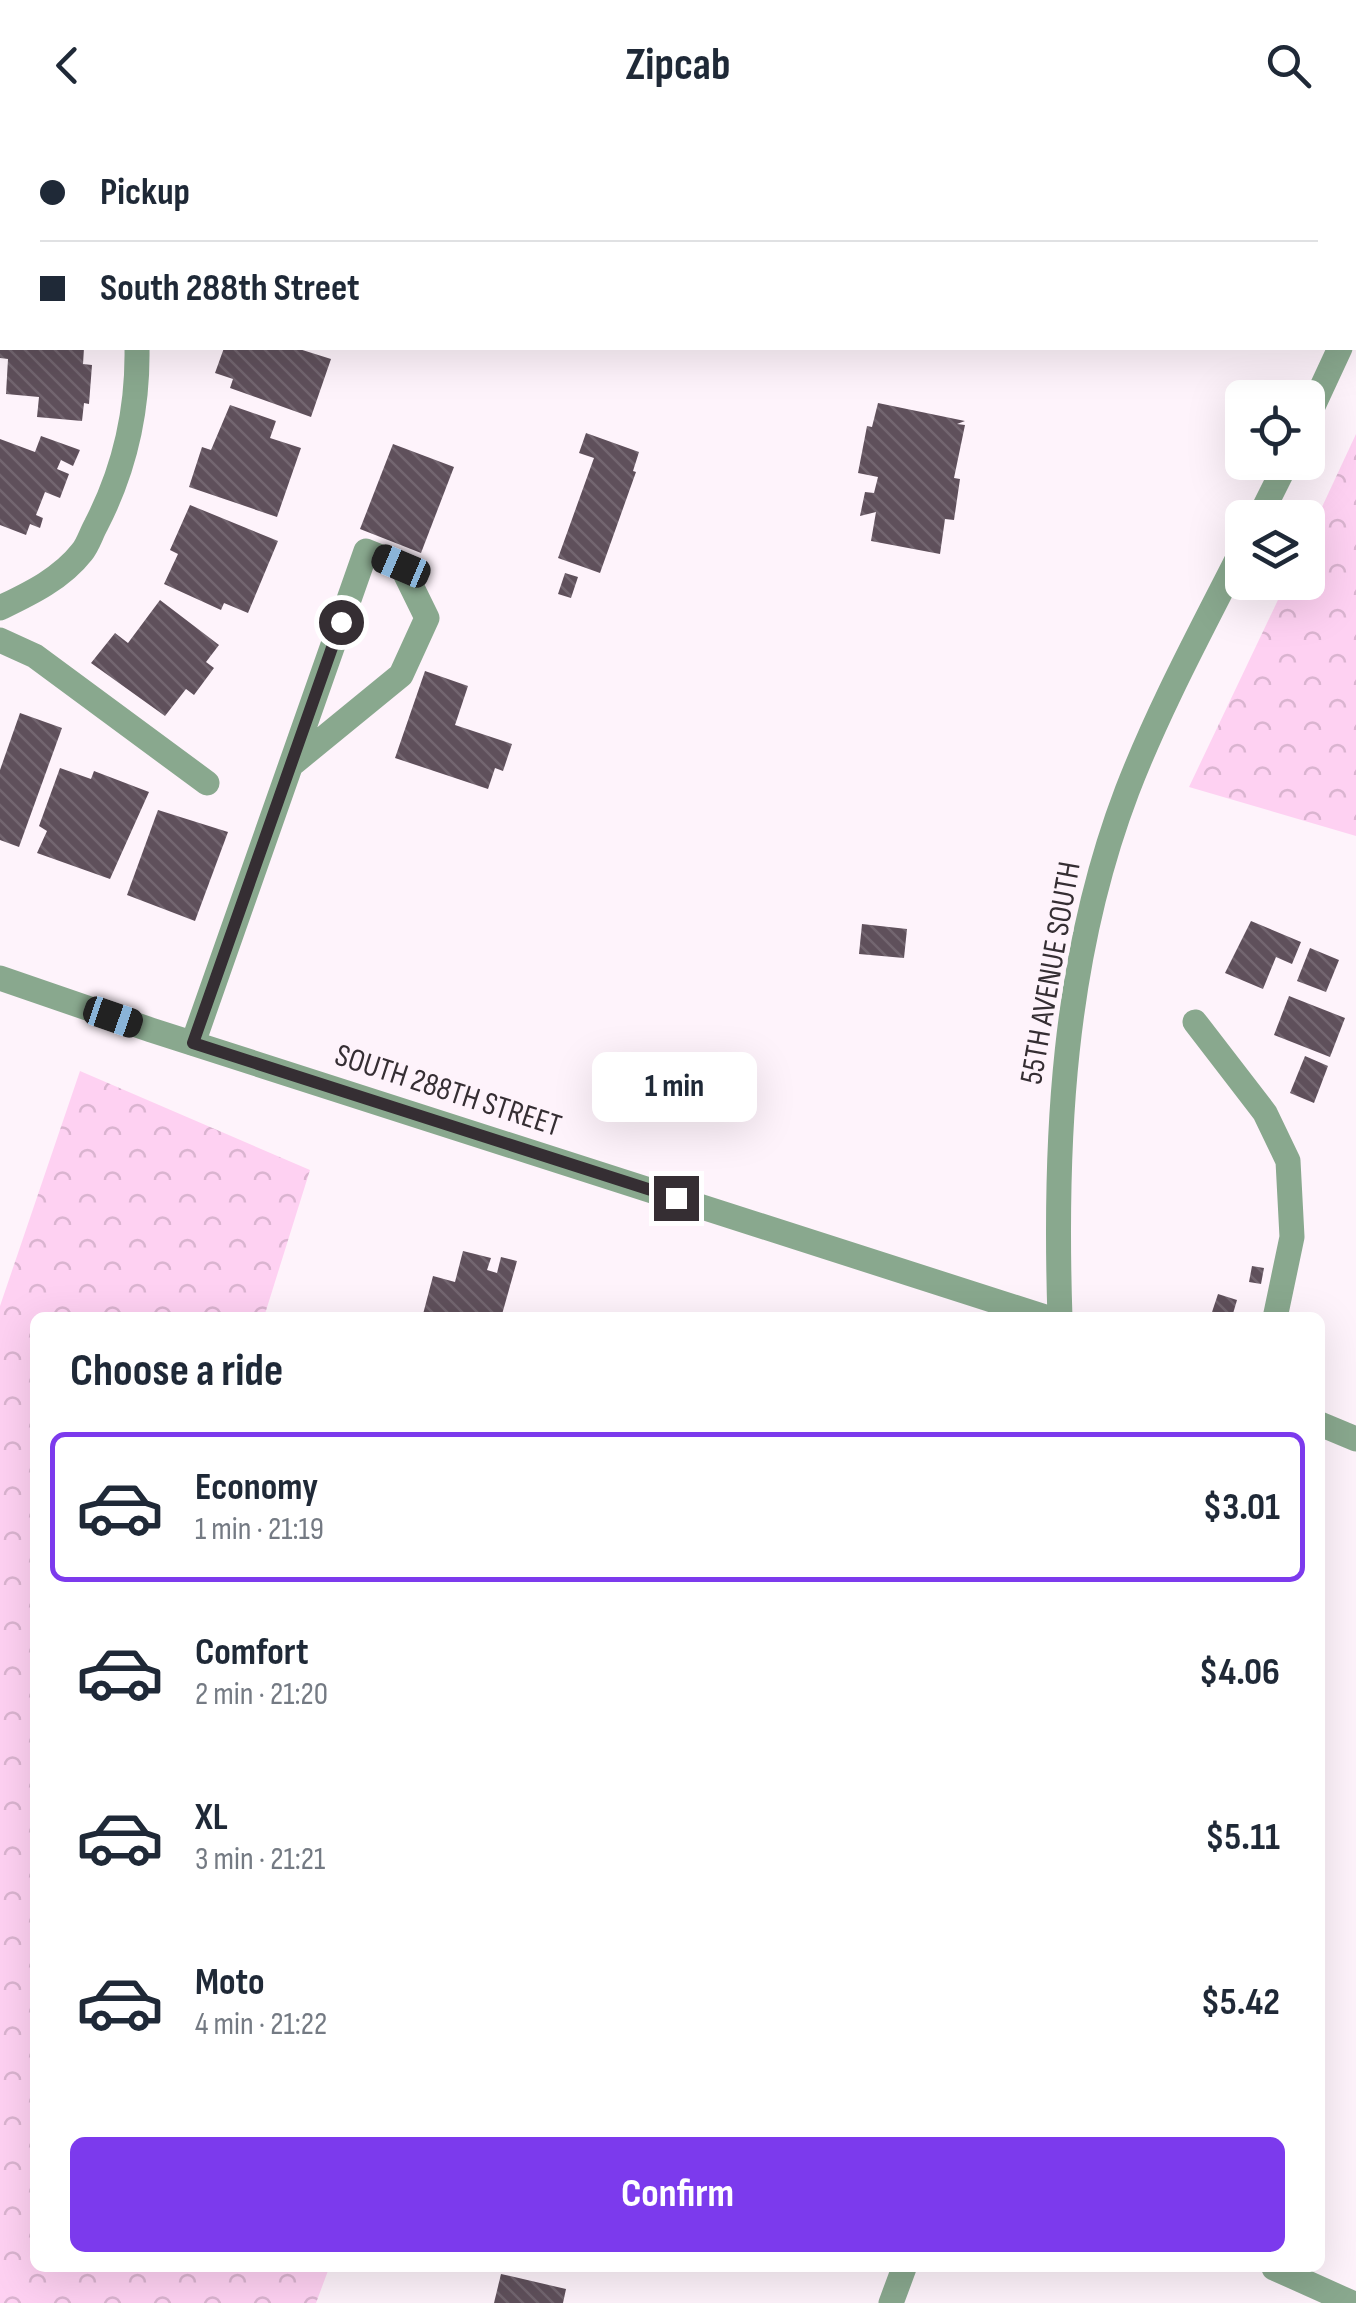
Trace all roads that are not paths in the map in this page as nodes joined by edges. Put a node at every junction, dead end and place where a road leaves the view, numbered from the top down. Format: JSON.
{"nodes":[{"id":1,"x":137,"y":350,"type":"edge"},
{"id":2,"x":1339,"y":350,"type":"edge"},
{"id":3,"x":1325,"y":381,"type":"edge"},
{"id":4,"x":1225,"y":585,"type":"edge"},
{"id":5,"x":0,"y":608,"type":"edge"},
{"id":6,"x":0,"y":640,"type":"edge"},
{"id":7,"x":291,"y":765,"type":"junction"},
{"id":8,"x":207,"y":783,"type":"dead end"},
{"id":9,"x":0,"y":978,"type":"edge"},
{"id":10,"x":1195,"y":1022,"type":"dead end"},
{"id":11,"x":193,"y":1043,"type":"junction"},
{"id":12,"x":1029,"y":1312,"type":"edge"},
{"id":13,"x":1060,"y":1312,"type":"edge"},
{"id":14,"x":1275,"y":1312,"type":"edge"},
{"id":15,"x":1325,"y":1426,"type":"edge"},
{"id":16,"x":1356,"y":1439,"type":"edge"},
{"id":17,"x":903,"y":2272,"type":"edge"},
{"id":18,"x":1283,"y":2272,"type":"edge"},
{"id":19,"x":891,"y":2303,"type":"edge"},
{"id":20,"x":1352,"y":2303,"type":"edge"}],
"edges":[{"from":1,"to":5,"type":"street"},
{"from":2,"to":3,"type":"street"},
{"from":4,"to":13,"type":"street","name":"55TH AVENUE SOUTH"},
{"from":6,"to":8,"type":"street"},
{"from":7,"to":7,"type":"street"},
{"from":7,"to":11,"type":"street"},
{"from":9,"to":11,"type":"street","name":"SOUTH 288TH STREET"},
{"from":10,"to":14,"type":"street"},
{"from":11,"to":12,"type":"street","name":"SOUTH 288TH STREET"},
{"from":15,"to":16,"type":"street"},
{"from":17,"to":19,"type":"street"},
{"from":18,"to":20,"type":"street"}]}
